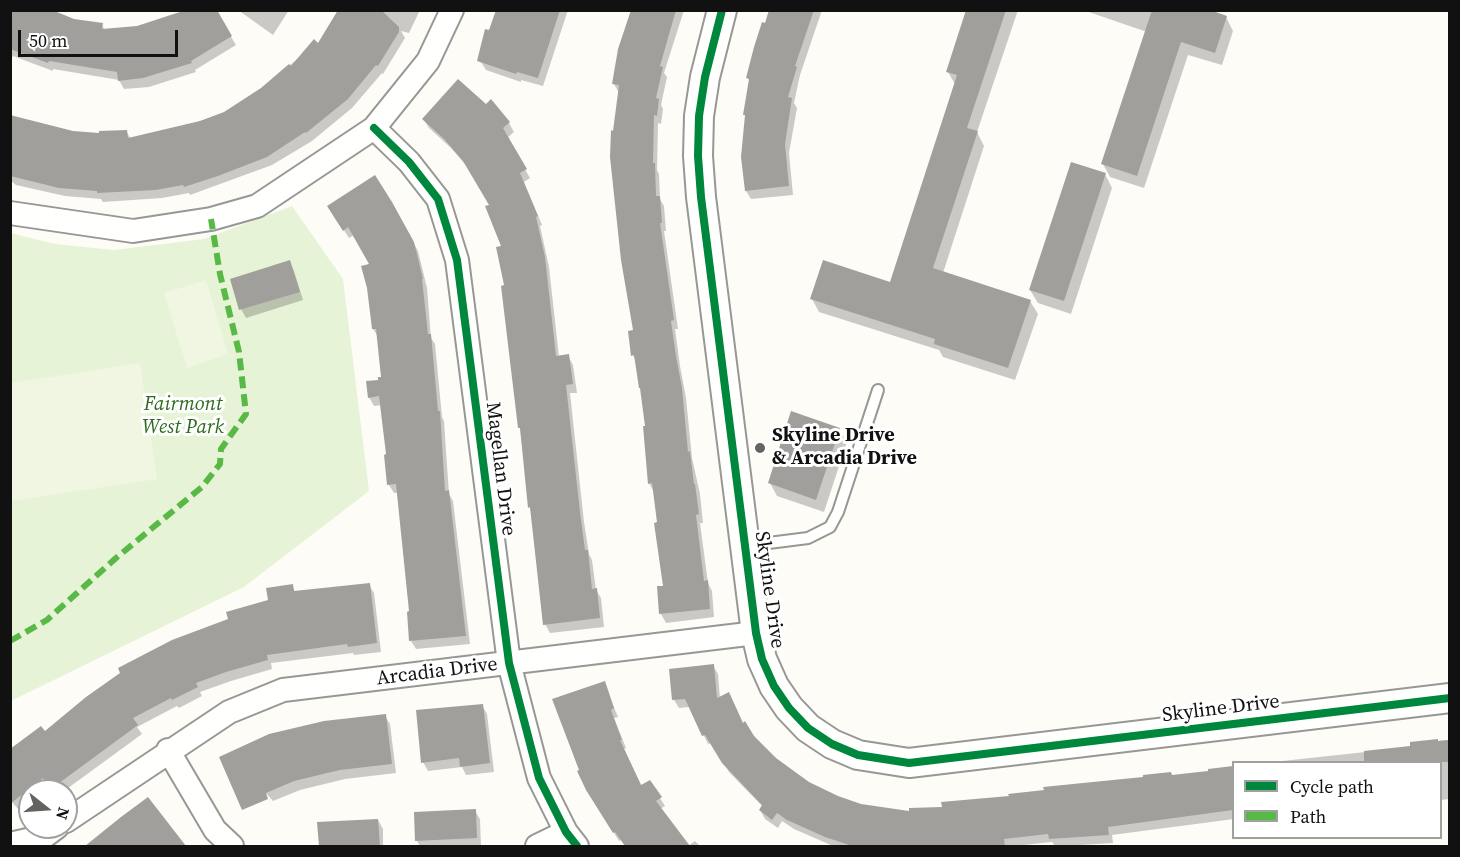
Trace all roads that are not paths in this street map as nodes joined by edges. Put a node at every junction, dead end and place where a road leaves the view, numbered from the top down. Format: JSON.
{"nodes":[{"id":1,"x":453,"y":10,"type":"edge"},
{"id":2,"x":722,"y":10,"type":"edge"},
{"id":3,"x":374,"y":128,"type":"junction"},
{"id":4,"x":10,"y":213,"type":"edge"},
{"id":5,"x":878,"y":390,"type":"dead end"},
{"id":6,"x":745,"y":546,"type":"junction"},
{"id":7,"x":756,"y":633,"type":"junction"},
{"id":8,"x":509,"y":663,"type":"junction"},
{"id":9,"x":1449,"y":698,"type":"edge"},
{"id":10,"x":168,"y":750,"type":"junction"},
{"id":11,"x":78,"y":813,"type":"edge"},
{"id":12,"x":32,"y":839,"type":"edge"},
{"id":13,"x":572,"y":839,"type":"edge"},
{"id":14,"x":10,"y":844,"type":"edge"},
{"id":15,"x":232,"y":846,"type":"edge"},
{"id":16,"x":537,"y":846,"type":"edge"}],
"edges":[{"from":1,"to":3,"type":"street"},
{"from":2,"to":6,"type":"street","name":"Skyline Drive"},
{"from":3,"to":4,"type":"street"},
{"from":3,"to":8,"type":"street","name":"Magellan Drive"},
{"from":5,"to":6,"type":"lane"},
{"from":6,"to":7,"type":"street","name":"Skyline Drive"},
{"from":7,"to":8,"type":"street","name":"Arcadia Drive"},
{"from":7,"to":9,"type":"street","name":"Skyline Drive"},
{"from":8,"to":10,"type":"street","name":"Arcadia Drive"},
{"from":8,"to":13,"type":"street","name":"Magellan Drive"},
{"from":10,"to":11,"type":"street","name":"Arcadia Drive"},
{"from":10,"to":15,"type":"street"},
{"from":12,"to":14,"type":"street"},
{"from":13,"to":16,"type":"street"}]}
